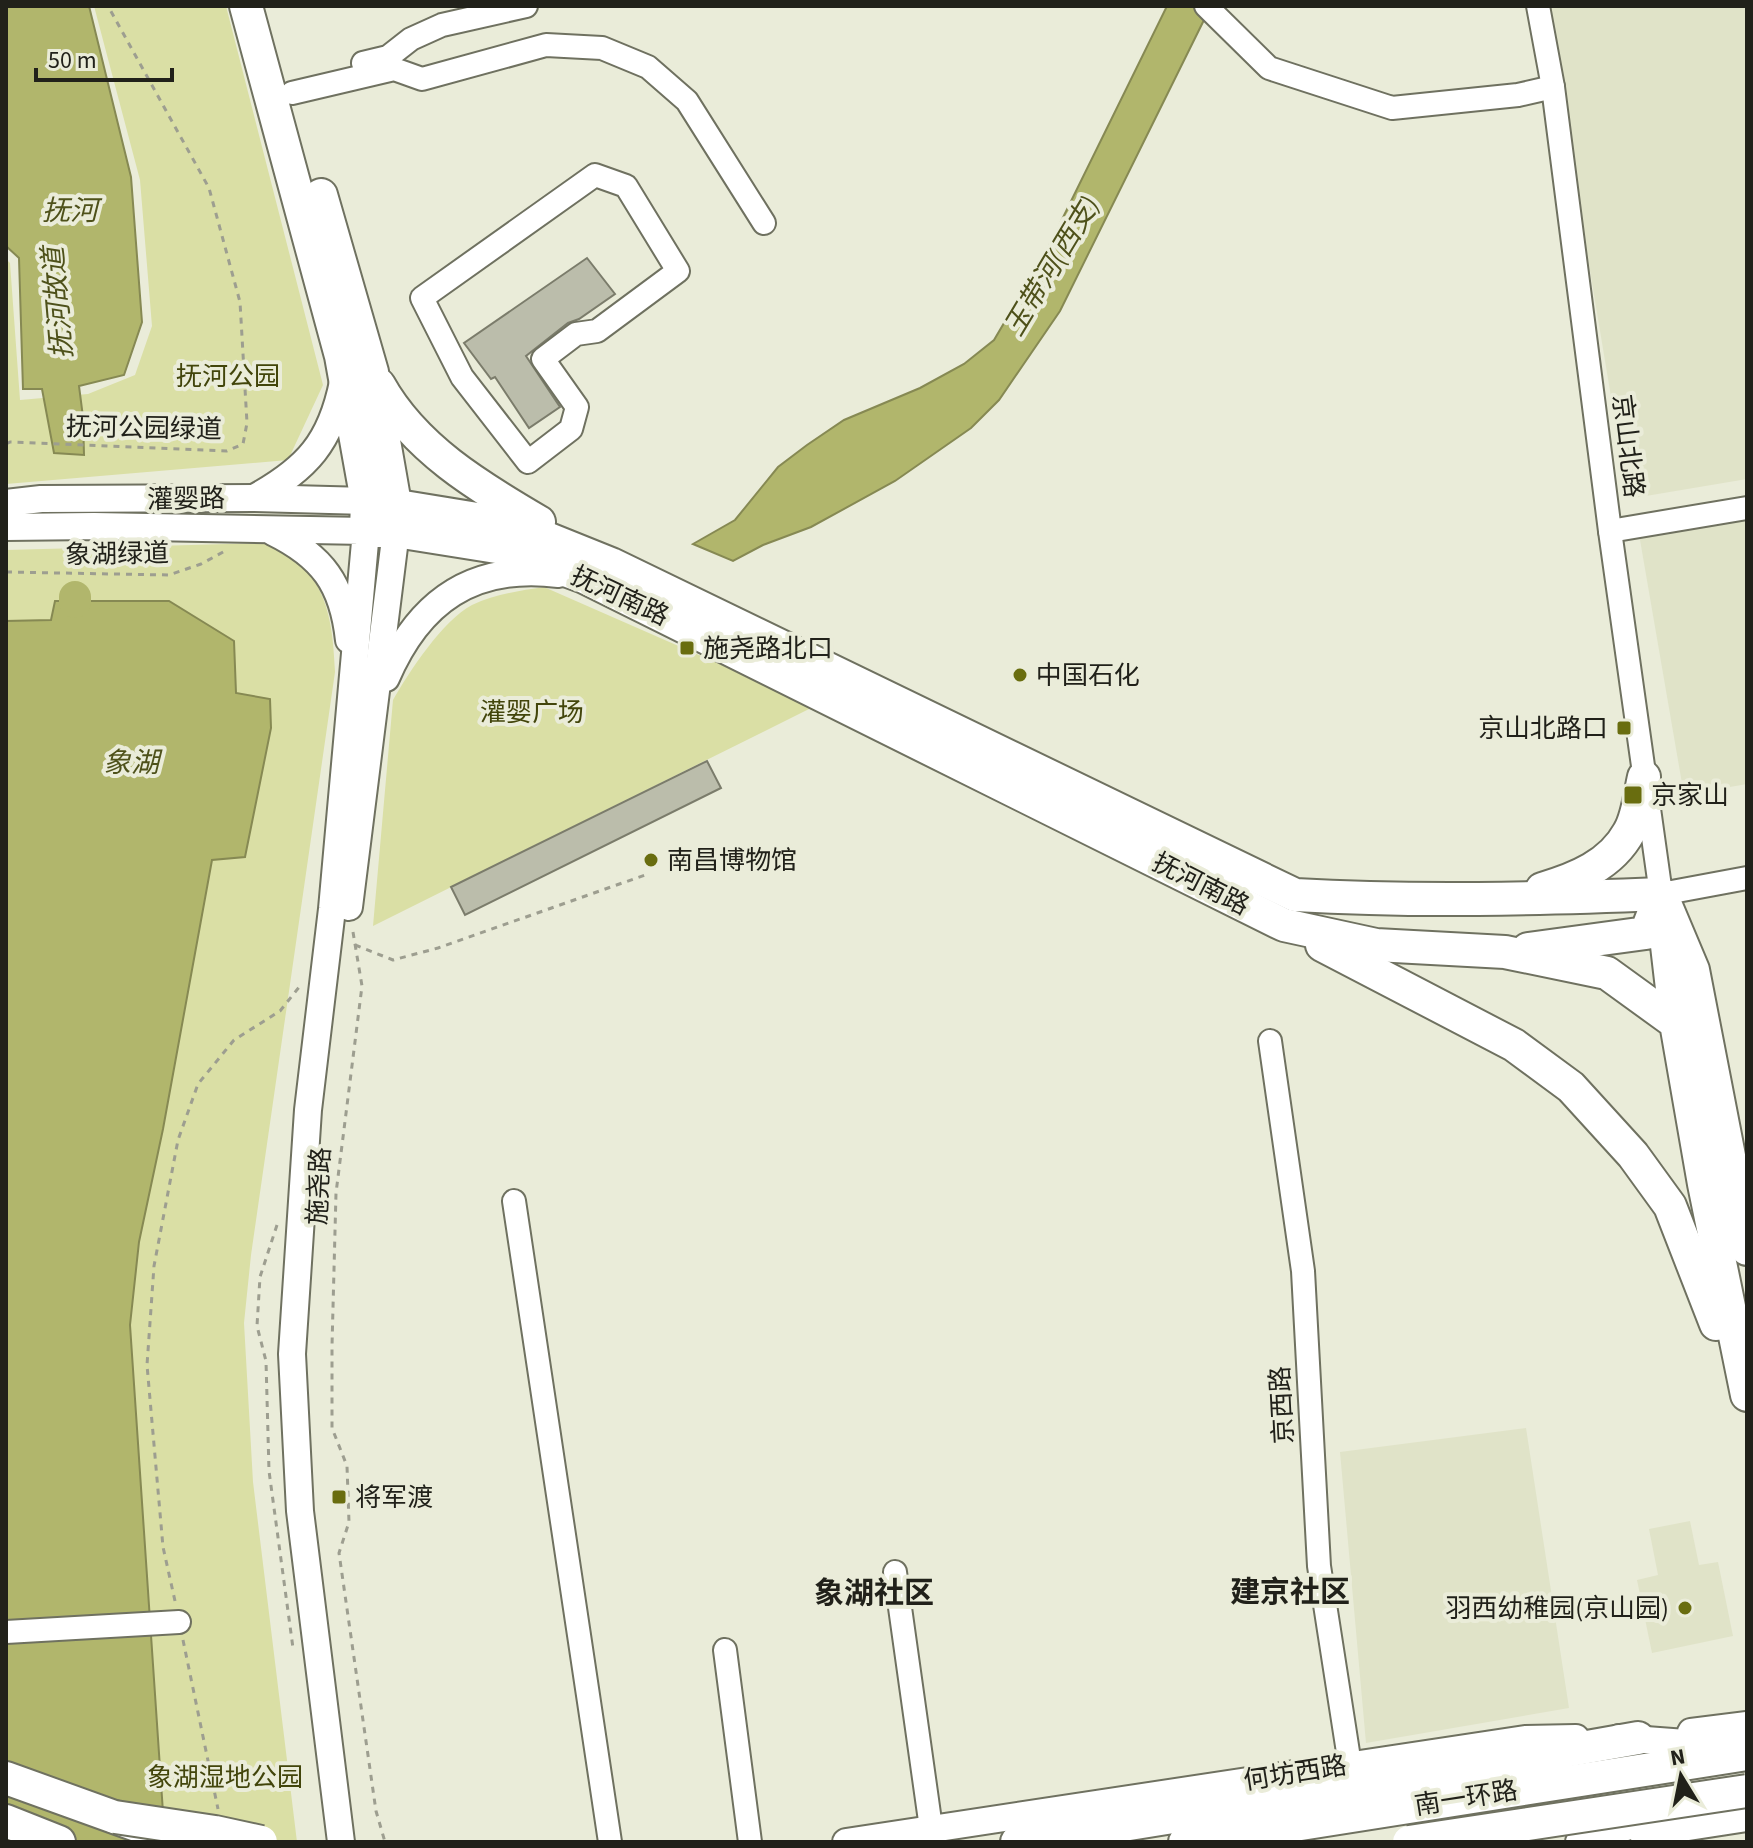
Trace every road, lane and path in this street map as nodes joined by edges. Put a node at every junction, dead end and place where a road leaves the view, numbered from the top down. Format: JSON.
{"nodes":[{"id":1,"x":108,"y":6,"type":"edge"},
{"id":2,"x":246,"y":6,"type":"edge"},
{"id":3,"x":268,"y":6,"type":"edge"},
{"id":4,"x":526,"y":6,"type":"edge"},
{"id":5,"x":1206,"y":6,"type":"edge"},
{"id":6,"x":1538,"y":6,"type":"edge"},
{"id":7,"x":290,"y":86,"type":"junction"},
{"id":8,"x":1553,"y":87,"type":"junction"},
{"id":9,"x":764,"y":223,"type":"dead end"},
{"id":10,"x":358,"y":373,"type":"junction"},
{"id":11,"x":8,"y":443,"type":"edge"},
{"id":12,"x":528,"y":462,"type":"joint"},
{"id":13,"x":254,"y":498,"type":"junction"},
{"id":14,"x":6,"y":503,"type":"edge"},
{"id":15,"x":1747,"y":508,"type":"edge"},
{"id":16,"x":381,"y":517,"type":"junction"},
{"id":17,"x":6,"y":527,"type":"edge"},
{"id":18,"x":266,"y":529,"type":"junction"},
{"id":19,"x":1610,"y":531,"type":"junction"},
{"id":20,"x":227,"y":550,"type":"dead end"},
{"id":21,"x":597,"y":570,"type":"junction"},
{"id":22,"x":6,"y":572,"type":"edge"},
{"id":23,"x":364,"y":699,"type":"junction"},
{"id":24,"x":1644,"y":777,"type":"junction"},
{"id":25,"x":645,"y":875,"type":"dead end"},
{"id":26,"x":1747,"y":878,"type":"edge"},
{"id":27,"x":1661,"y":894,"type":"junction"},
{"id":28,"x":1502,"y":900,"type":"junction"},
{"id":29,"x":349,"y":909,"type":"junction"},
{"id":30,"x":1284,"y":925,"type":"junction"},
{"id":31,"x":355,"y":945,"type":"junction"},
{"id":32,"x":1505,"y":952,"type":"junction"},
{"id":33,"x":300,"y":986,"type":"dead end"},
{"id":34,"x":1676,"y":1023,"type":"junction"},
{"id":35,"x":1270,"y":1041,"type":"dead end"},
{"id":36,"x":514,"y":1201,"type":"dead end"},
{"id":37,"x":1747,"y":1249,"type":"edge"},
{"id":38,"x":1747,"y":1395,"type":"edge"},
{"id":39,"x":1747,"y":1417,"type":"edge"},
{"id":40,"x":895,"y":1572,"type":"dead end"},
{"id":41,"x":179,"y":1622,"type":"junction"},
{"id":42,"x":6,"y":1632,"type":"edge"},
{"id":43,"x":725,"y":1650,"type":"dead end"},
{"id":44,"x":1747,"y":1725,"type":"edge"},
{"id":45,"x":1638,"y":1738,"type":"junction"},
{"id":46,"x":1747,"y":1748,"type":"edge"},
{"id":47,"x":1747,"y":1754,"type":"edge"},
{"id":48,"x":1361,"y":1775,"type":"junction"},
{"id":49,"x":6,"y":1778,"type":"edge"},
{"id":50,"x":1747,"y":1790,"type":"edge"},
{"id":51,"x":218,"y":1813,"type":"dead end"},
{"id":52,"x":115,"y":1817,"type":"junction"},
{"id":53,"x":1747,"y":1818,"type":"edge"},
{"id":54,"x":6,"y":1821,"type":"edge"},
{"id":55,"x":931,"y":1828,"type":"junction"},
{"id":56,"x":59,"y":1842,"type":"edge"},
{"id":57,"x":187,"y":1842,"type":"edge"},
{"id":58,"x":261,"y":1842,"type":"edge"},
{"id":59,"x":341,"y":1842,"type":"edge"},
{"id":60,"x":359,"y":1842,"type":"edge"},
{"id":61,"x":385,"y":1842,"type":"edge"},
{"id":62,"x":610,"y":1842,"type":"edge"},
{"id":63,"x":750,"y":1842,"type":"edge"},
{"id":64,"x":846,"y":1842,"type":"edge"},
{"id":65,"x":1017,"y":1842,"type":"edge"},
{"id":66,"x":1185,"y":1842,"type":"edge"},
{"id":67,"x":1409,"y":1842,"type":"edge"},
{"id":68,"x":1579,"y":1842,"type":"edge"},
{"id":69,"x":1588,"y":1842,"type":"edge"}],
"edges":[{"from":1,"to":11,"type":"path","name":"抚河公园绿道"},
{"from":2,"to":10,"type":"highway"},
{"from":3,"to":7,"type":"highway"},
{"from":4,"to":7,"type":"street"},
{"from":5,"to":8,"type":"street"},
{"from":6,"to":8,"type":"street","name":"京山北路"},
{"from":7,"to":9,"type":"street"},
{"from":7,"to":10,"type":"highway"},
{"from":8,"to":19,"type":"street","name":"京山北路"},
{"from":10,"to":13,"type":"main road"},
{"from":10,"to":16,"type":"highway"},
{"from":10,"to":21,"type":"highway"},
{"from":12,"to":12,"type":"street"},
{"from":13,"to":14,"type":"main road","name":"灌婴路"},
{"from":13,"to":16,"type":"main road","name":"灌婴路"},
{"from":15,"to":19,"type":"street"},
{"from":16,"to":18,"type":"main road","name":"灌婴路"},
{"from":16,"to":21,"type":"highway","name":"抚河南路"},
{"from":16,"to":23,"type":"main road","name":"施尧路"},
{"from":17,"to":18,"type":"main road","name":"灌婴路"},
{"from":18,"to":23,"type":"main road"},
{"from":19,"to":24,"type":"street","name":"京山北路"},
{"from":20,"to":22,"type":"path","name":"象湖绿道"},
{"from":21,"to":23,"type":"main road"},
{"from":21,"to":28,"type":"highway","name":"抚河南路"},
{"from":21,"to":30,"type":"highway","name":"抚河南路"},
{"from":23,"to":29,"type":"main road","name":"施尧路"},
{"from":23,"to":59,"type":"main road","name":"施尧路"},
{"from":24,"to":27,"type":"street","name":"京山北路"},
{"from":24,"to":28,"type":"highway"},
{"from":25,"to":31,"type":"path"},
{"from":26,"to":27,"type":"street"},
{"from":27,"to":28,"type":"highway","name":"抚河南路"},
{"from":27,"to":32,"type":"highway"},
{"from":27,"to":34,"type":"highway"},
{"from":27,"to":37,"type":"highway"},
{"from":29,"to":31,"type":"path"},
{"from":29,"to":60,"type":"main road","name":"施尧路"},
{"from":30,"to":32,"type":"highway","name":"抚河南路"},
{"from":30,"to":39,"type":"highway"},
{"from":31,"to":61,"type":"path"},
{"from":32,"to":34,"type":"highway","name":"抚河南路"},
{"from":33,"to":41,"type":"path"},
{"from":34,"to":38,"type":"highway"},
{"from":35,"to":48,"type":"street","name":"京西路"},
{"from":36,"to":62,"type":"street"},
{"from":40,"to":55,"type":"street"},
{"from":41,"to":42,"type":"street"},
{"from":41,"to":51,"type":"path"},
{"from":43,"to":63,"type":"street"},
{"from":44,"to":45,"type":"main road"},
{"from":45,"to":46,"type":"main road"},
{"from":45,"to":48,"type":"highway"},
{"from":47,"to":66,"type":"highway","name":"南一环路"},
{"from":48,"to":55,"type":"main road","name":"何坊西路"},
{"from":48,"to":65,"type":"highway"},
{"from":49,"to":52,"type":"highway"},
{"from":50,"to":67,"type":"highway","name":"南一环路","bridge":true},
{"from":50,"to":68,"type":"main road"},
{"from":52,"to":57,"type":"highway","bridge":true},
{"from":52,"to":58,"type":"highway","bridge":true},
{"from":53,"to":69,"type":"main road"},
{"from":54,"to":56,"type":"highway"},
{"from":55,"to":64,"type":"main road","name":"何坊西路"}]}
